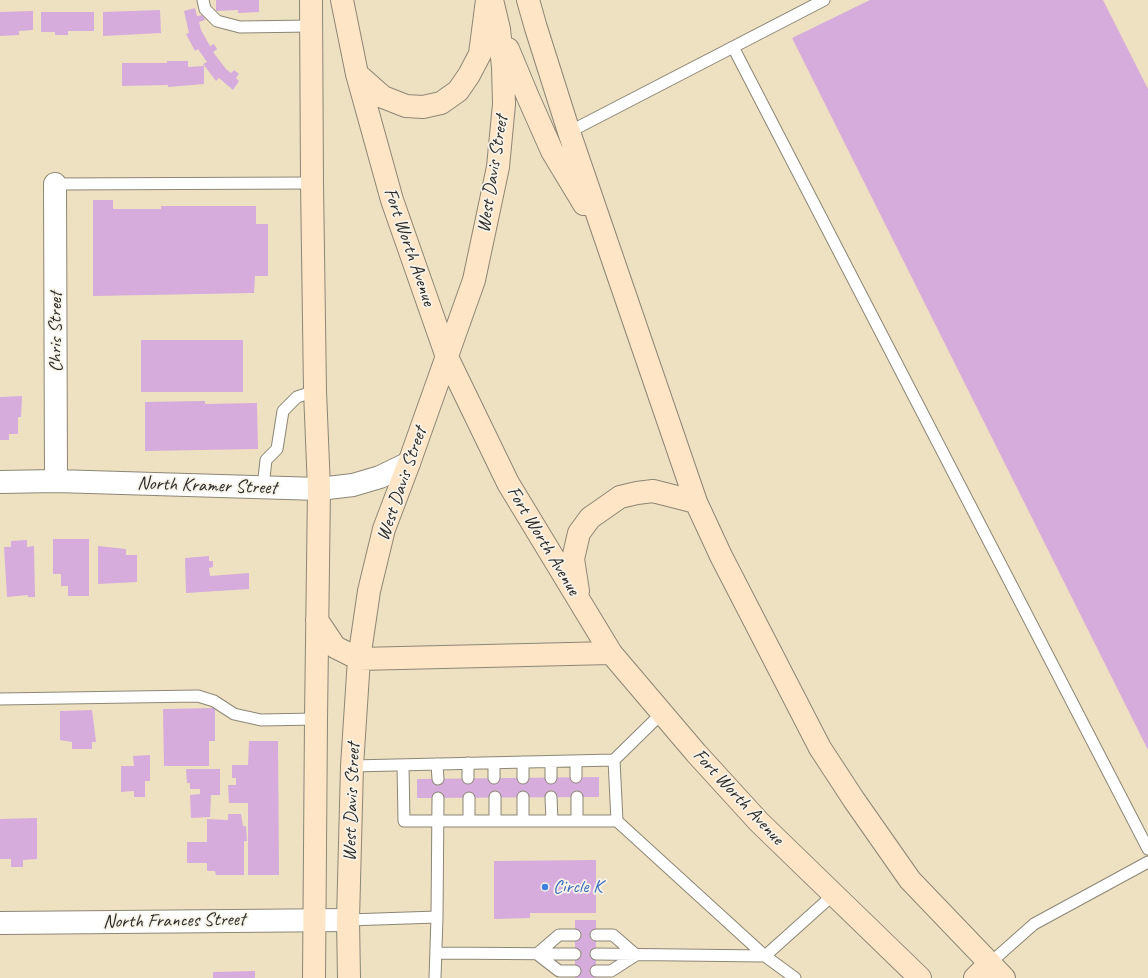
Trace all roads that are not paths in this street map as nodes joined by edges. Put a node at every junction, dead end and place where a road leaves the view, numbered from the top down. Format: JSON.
{"nodes":[{"id":1,"x":203,"y":0,"type":"edge"},
{"id":2,"x":311,"y":0,"type":"edge"},
{"id":3,"x":342,"y":0,"type":"edge"},
{"id":4,"x":487,"y":0,"type":"edge"},
{"id":5,"x":492,"y":0,"type":"edge"},
{"id":6,"x":528,"y":0,"type":"edge"},
{"id":7,"x":824,"y":0,"type":"edge"},
{"id":8,"x":311,"y":26,"type":"junction"},
{"id":9,"x":499,"y":29,"type":"junction"},
{"id":10,"x":733,"y":47,"type":"junction"},
{"id":11,"x":357,"y":74,"type":"junction"},
{"id":12,"x":569,"y":132,"type":"junction"},
{"id":13,"x":312,"y":183,"type":"junction"},
{"id":14,"x":55,"y":184,"type":"joint"},
{"id":15,"x":606,"y":240,"type":"junction"},
{"id":16,"x":447,"y":357,"type":"junction"},
{"id":17,"x":315,"y":391,"type":"junction"},
{"id":18,"x":409,"y":463,"type":"junction"},
{"id":19,"x":56,"y":481,"type":"junction"},
{"id":20,"x":0,"y":482,"type":"edge"},
{"id":21,"x":263,"y":487,"type":"junction"},
{"id":22,"x":319,"y":489,"type":"junction"},
{"id":23,"x":696,"y":502,"type":"junction"},
{"id":24,"x":580,"y":602,"type":"junction"},
{"id":25,"x":317,"y":620,"type":"junction"},
{"id":26,"x":611,"y":654,"type":"junction"},
{"id":27,"x":359,"y":659,"type":"junction"},
{"id":28,"x":0,"y":699,"type":"edge"},
{"id":29,"x":662,"y":713,"type":"junction"},
{"id":30,"x":316,"y":719,"type":"junction"},
{"id":31,"x":614,"y":760,"type":"junction"},
{"id":32,"x":576,"y":761,"type":"junction"},
{"id":33,"x":523,"y":762,"type":"junction"},
{"id":34,"x":551,"y":762,"type":"junction"},
{"id":35,"x":468,"y":763,"type":"junction"},
{"id":36,"x":494,"y":763,"type":"junction"},
{"id":37,"x":437,"y":764,"type":"junction"},
{"id":38,"x":403,"y":765,"type":"junction"},
{"id":39,"x":352,"y":766,"type":"junction"},
{"id":40,"x":468,"y":778,"type":"dead end"},
{"id":41,"x":494,"y":778,"type":"dead end"},
{"id":42,"x":522,"y":778,"type":"dead end"},
{"id":43,"x":551,"y":778,"type":"dead end"},
{"id":44,"x":576,"y":778,"type":"dead end"},
{"id":45,"x":438,"y":779,"type":"dead end"},
{"id":46,"x":523,"y":797,"type":"dead end"},
{"id":47,"x":551,"y":797,"type":"dead end"},
{"id":48,"x":577,"y":797,"type":"dead end"},
{"id":49,"x":438,"y":798,"type":"dead end"},
{"id":50,"x":469,"y":798,"type":"dead end"},
{"id":51,"x":495,"y":798,"type":"dead end"},
{"id":52,"x":438,"y":821,"type":"junction"},
{"id":53,"x":469,"y":821,"type":"junction"},
{"id":54,"x":495,"y":821,"type":"junction"},
{"id":55,"x":523,"y":821,"type":"junction"},
{"id":56,"x":552,"y":821,"type":"junction"},
{"id":57,"x":577,"y":821,"type":"junction"},
{"id":58,"x":616,"y":821,"type":"junction"},
{"id":59,"x":1148,"y":849,"type":"edge"},
{"id":60,"x":1148,"y":862,"type":"edge"},
{"id":61,"x":833,"y":895,"type":"junction"},
{"id":62,"x":437,"y":917,"type":"junction"},
{"id":63,"x":315,"y":920,"type":"junction"},
{"id":64,"x":348,"y":920,"type":"junction"},
{"id":65,"x":0,"y":923,"type":"edge"},
{"id":66,"x":596,"y":934,"type":"dead end"},
{"id":67,"x":575,"y":935,"type":"dead end"},
{"id":68,"x":436,"y":953,"type":"junction"},
{"id":69,"x":537,"y":954,"type":"junction"},
{"id":70,"x":575,"y":954,"type":"dead end"},
{"id":71,"x":596,"y":954,"type":"dead end"},
{"id":72,"x":636,"y":955,"type":"junction"},
{"id":73,"x":765,"y":956,"type":"junction"},
{"id":74,"x":575,"y":971,"type":"dead end"},
{"id":75,"x":596,"y":971,"type":"dead end"},
{"id":76,"x":990,"y":973,"type":"edge"},
{"id":77,"x":314,"y":978,"type":"edge"},
{"id":78,"x":349,"y":978,"type":"edge"},
{"id":79,"x":435,"y":978,"type":"edge"},
{"id":80,"x":795,"y":978,"type":"edge"},
{"id":81,"x":920,"y":978,"type":"edge"}],
"edges":[{"from":1,"to":8,"type":"lane"},
{"from":2,"to":8,"type":"main road","name":"West Davis Street"},
{"from":3,"to":11,"type":"main road","name":"Fort Worth Avenue"},
{"from":4,"to":11,"type":"main road"},
{"from":5,"to":9,"type":"main road","name":"West Davis Street"},
{"from":6,"to":12,"type":"main road"},
{"from":7,"to":10,"type":"lane"},
{"from":8,"to":13,"type":"main road","name":"West Davis Street"},
{"from":9,"to":15,"type":"main road"},
{"from":9,"to":16,"type":"main road","name":"West Davis Street"},
{"from":10,"to":12,"type":"lane"},
{"from":10,"to":59,"type":"lane"},
{"from":11,"to":16,"type":"main road","name":"Fort Worth Avenue"},
{"from":12,"to":15,"type":"main road"},
{"from":13,"to":14,"type":"lane"},
{"from":13,"to":17,"type":"main road","name":"West Davis Street"},
{"from":14,"to":19,"type":"street","name":"Chris Street"},
{"from":15,"to":23,"type":"main road"},
{"from":16,"to":18,"type":"main road","name":"West Davis Street"},
{"from":16,"to":24,"type":"main road","name":"Fort Worth Avenue"},
{"from":17,"to":21,"type":"lane"},
{"from":17,"to":22,"type":"main road","name":"West Davis Street"},
{"from":18,"to":22,"type":"street","name":"North Kramer Street"},
{"from":18,"to":27,"type":"main road","name":"West Davis Street"},
{"from":19,"to":20,"type":"street","name":"North Kramer Street"},
{"from":19,"to":21,"type":"street","name":"North Kramer Street"},
{"from":21,"to":22,"type":"street","name":"North Kramer Street"},
{"from":22,"to":25,"type":"main road","name":"West Davis Street"},
{"from":23,"to":24,"type":"main road"},
{"from":23,"to":76,"type":"main road"},
{"from":24,"to":26,"type":"main road","name":"Fort Worth Avenue"},
{"from":25,"to":27,"type":"main road"},
{"from":25,"to":30,"type":"main road","name":"West Davis Street"},
{"from":26,"to":27,"type":"main road"},
{"from":26,"to":29,"type":"main road","name":"Fort Worth Avenue"},
{"from":27,"to":39,"type":"main road","name":"West Davis Street"},
{"from":28,"to":30,"type":"lane"},
{"from":29,"to":31,"type":"lane"},
{"from":29,"to":61,"type":"main road","name":"Fort Worth Avenue"},
{"from":30,"to":63,"type":"main road","name":"West Davis Street"},
{"from":31,"to":32,"type":"lane"},
{"from":31,"to":58,"type":"lane"},
{"from":32,"to":34,"type":"lane"},
{"from":32,"to":44,"type":"lane"},
{"from":33,"to":34,"type":"lane"},
{"from":33,"to":36,"type":"lane"},
{"from":33,"to":42,"type":"lane"},
{"from":34,"to":43,"type":"lane"},
{"from":35,"to":36,"type":"lane"},
{"from":35,"to":37,"type":"lane"},
{"from":35,"to":40,"type":"lane"},
{"from":36,"to":41,"type":"lane"},
{"from":37,"to":38,"type":"lane"},
{"from":37,"to":45,"type":"lane"},
{"from":38,"to":39,"type":"lane"},
{"from":38,"to":52,"type":"lane"},
{"from":39,"to":64,"type":"main road","name":"West Davis Street"},
{"from":46,"to":55,"type":"lane"},
{"from":47,"to":56,"type":"lane"},
{"from":48,"to":57,"type":"lane"},
{"from":49,"to":52,"type":"lane"},
{"from":50,"to":53,"type":"lane"},
{"from":51,"to":54,"type":"lane"},
{"from":52,"to":53,"type":"lane"},
{"from":52,"to":62,"type":"lane"},
{"from":53,"to":54,"type":"lane"},
{"from":54,"to":55,"type":"lane"},
{"from":55,"to":56,"type":"lane"},
{"from":56,"to":57,"type":"lane"},
{"from":57,"to":58,"type":"lane"},
{"from":58,"to":73,"type":"lane"},
{"from":60,"to":76,"type":"lane"},
{"from":61,"to":73,"type":"lane"},
{"from":61,"to":81,"type":"main road","name":"Fort Worth Avenue"},
{"from":62,"to":64,"type":"lane"},
{"from":62,"to":68,"type":"lane"},
{"from":63,"to":64,"type":"street","name":"North Frances Street"},
{"from":63,"to":65,"type":"street","name":"North Frances Street"},
{"from":63,"to":77,"type":"main road","name":"West Davis Street"},
{"from":64,"to":78,"type":"main road","name":"West Davis Street"},
{"from":66,"to":72,"type":"lane"},
{"from":67,"to":69,"type":"lane"},
{"from":68,"to":69,"type":"lane"},
{"from":68,"to":79,"type":"lane"},
{"from":69,"to":70,"type":"lane"},
{"from":69,"to":74,"type":"lane"},
{"from":71,"to":72,"type":"lane"},
{"from":72,"to":73,"type":"lane"},
{"from":72,"to":75,"type":"lane"},
{"from":73,"to":80,"type":"lane"}]}
